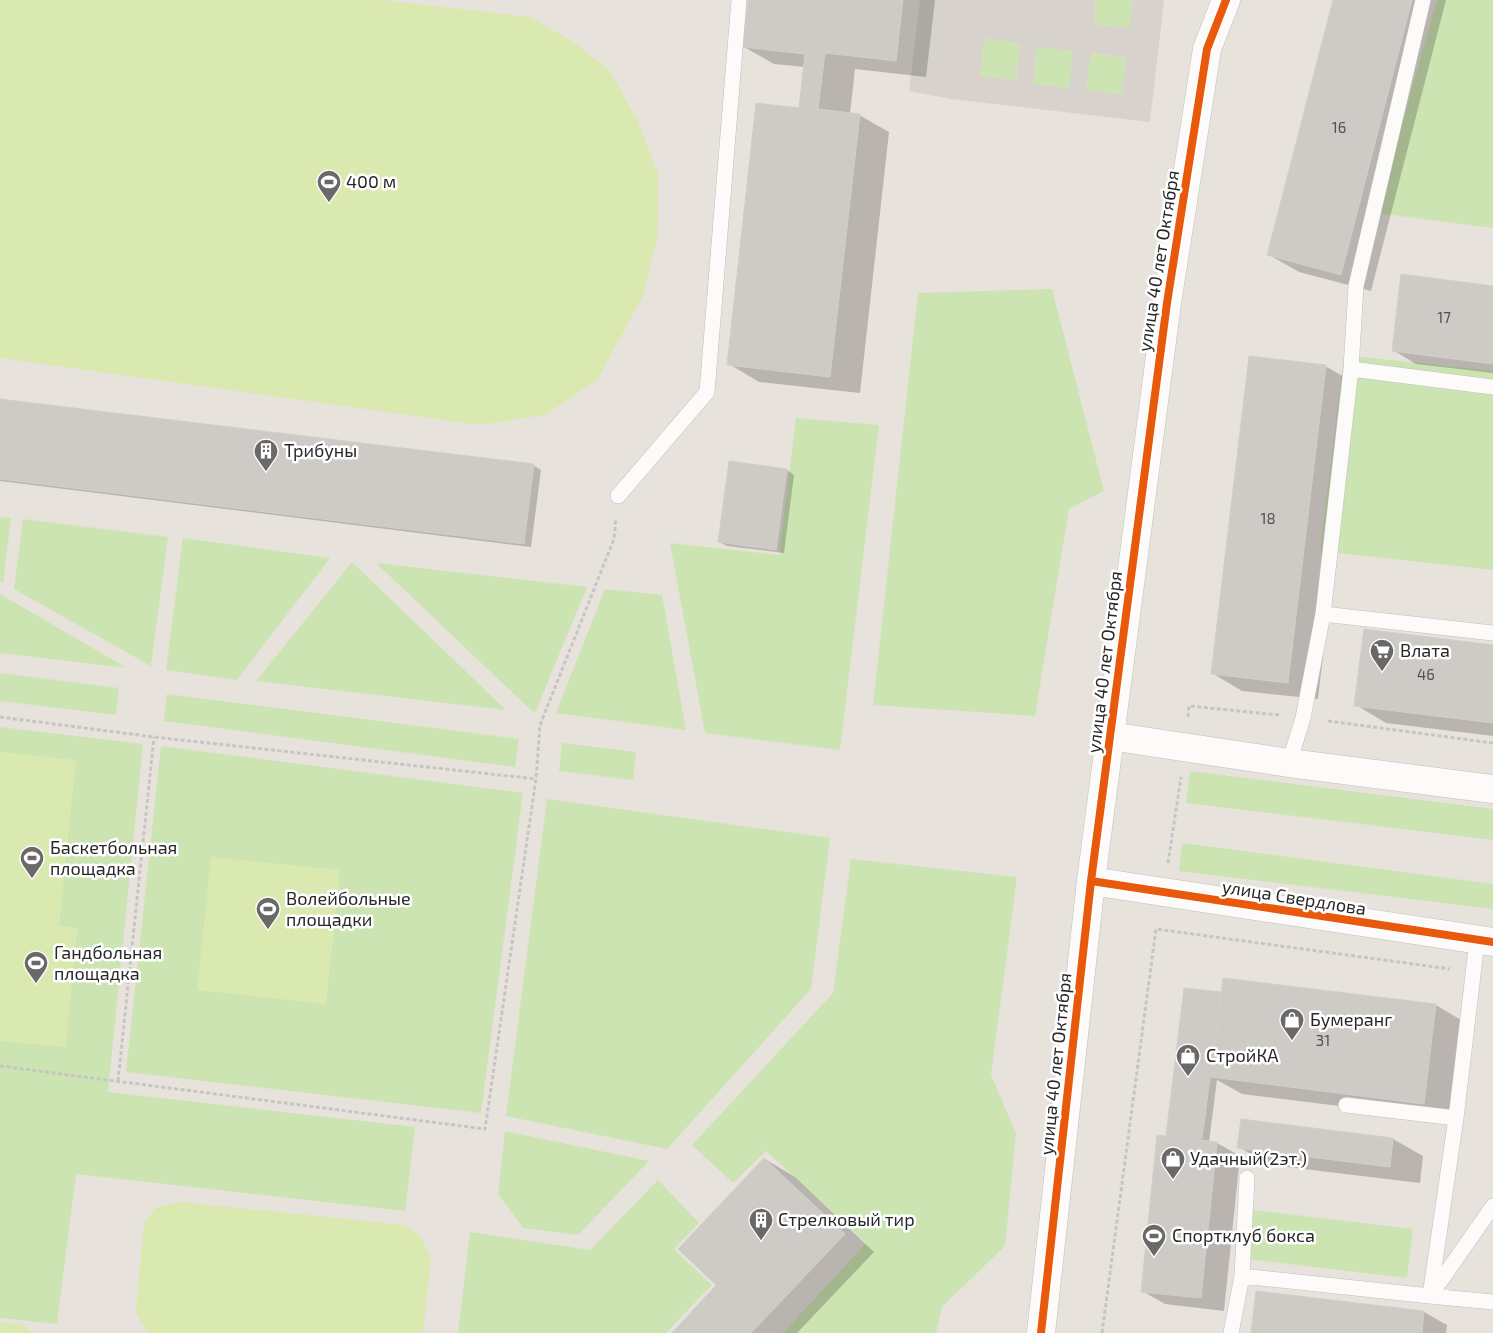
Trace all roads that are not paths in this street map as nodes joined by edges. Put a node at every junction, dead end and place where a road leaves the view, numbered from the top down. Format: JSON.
{"nodes":[{"id":1,"x":739,"y":0,"type":"edge"},
{"id":2,"x":1226,"y":0,"type":"edge"},
{"id":3,"x":1423,"y":0,"type":"edge"},
{"id":4,"x":1351,"y":369,"type":"junction"},
{"id":5,"x":1493,"y":387,"type":"edge"},
{"id":6,"x":618,"y":496,"type":"road end"},
{"id":7,"x":1323,"y":614,"type":"junction"},
{"id":8,"x":1493,"y":632,"type":"edge"},
{"id":9,"x":1110,"y":736,"type":"junction"},
{"id":10,"x":1289,"y":763,"type":"junction"},
{"id":11,"x":1493,"y":789,"type":"edge"},
{"id":12,"x":1091,"y":882,"type":"junction"},
{"id":13,"x":1485,"y":942,"type":"edge"},
{"id":14,"x":1346,"y":1105,"type":"dead end"},
{"id":15,"x":1456,"y":1118,"type":"junction"},
{"id":16,"x":1247,"y":1178,"type":"dead end"},
{"id":17,"x":1493,"y":1206,"type":"edge"},
{"id":18,"x":1242,"y":1276,"type":"junction"},
{"id":19,"x":1430,"y":1296,"type":"junction"},
{"id":20,"x":1493,"y":1302,"type":"edge"},
{"id":21,"x":1040,"y":1333,"type":"edge"},
{"id":22,"x":1231,"y":1333,"type":"edge"}],
"edges":[{"from":1,"to":6,"type":"lane"},
{"from":2,"to":9,"type":"street","name":"улица 40 лет Октября"},
{"from":3,"to":4,"type":"lane"},
{"from":4,"to":5,"type":"lane"},
{"from":4,"to":7,"type":"lane"},
{"from":7,"to":8,"type":"lane"},
{"from":7,"to":10,"type":"lane"},
{"from":9,"to":10,"type":"street"},
{"from":9,"to":12,"type":"street","name":"улица 40 лет Октября"},
{"from":10,"to":11,"type":"street"},
{"from":12,"to":13,"type":"street","name":"улица Свердлова"},
{"from":12,"to":21,"type":"street","name":"улица 40 лет Октября"},
{"from":13,"to":15,"type":"lane"},
{"from":14,"to":15,"type":"lane"},
{"from":15,"to":19,"type":"lane"},
{"from":16,"to":18,"type":"lane"},
{"from":17,"to":19,"type":"lane"},
{"from":18,"to":19,"type":"lane"},
{"from":18,"to":22,"type":"lane"},
{"from":19,"to":20,"type":"lane"}]}
